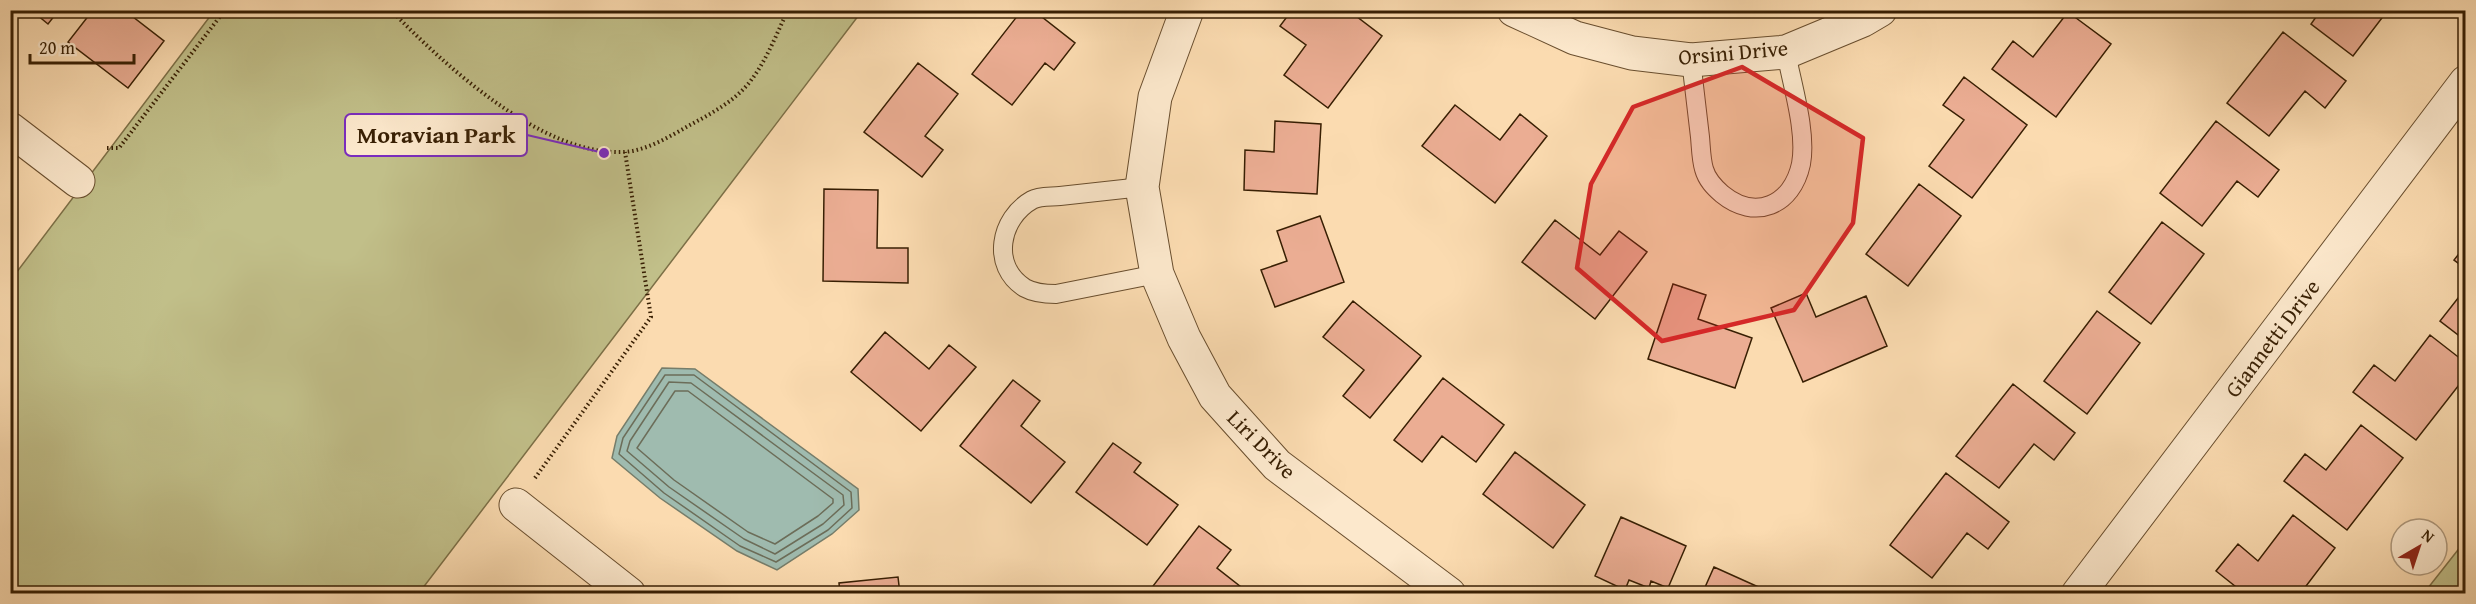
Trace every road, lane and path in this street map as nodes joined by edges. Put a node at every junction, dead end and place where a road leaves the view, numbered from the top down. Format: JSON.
{"nodes":[{"id":1,"x":225,"y":10,"type":"edge"},
{"id":2,"x":391,"y":10,"type":"edge"},
{"id":3,"x":788,"y":10,"type":"edge"},
{"id":4,"x":1187,"y":10,"type":"edge"},
{"id":5,"x":1514,"y":10,"type":"edge"},
{"id":6,"x":1880,"y":10,"type":"edge"},
{"id":7,"x":1786,"y":52,"type":"junction"},
{"id":8,"x":1691,"y":60,"type":"junction"},
{"id":9,"x":2466,"y":82,"type":"edge"},
{"id":10,"x":10,"y":129,"type":"edge"},
{"id":11,"x":107,"y":148,"type":"dead end"},
{"id":12,"x":625,"y":152,"type":"junction"},
{"id":13,"x":78,"y":181,"type":"dead end"},
{"id":14,"x":1142,"y":187,"type":"junction"},
{"id":15,"x":1157,"y":274,"type":"junction"},
{"id":16,"x":524,"y":493,"type":"joint"},
{"id":17,"x":629,"y":594,"type":"edge"},
{"id":18,"x":1449,"y":594,"type":"edge"},
{"id":19,"x":2078,"y":594,"type":"edge"}],
"edges":[{"from":1,"to":11,"type":"path"},
{"from":2,"to":12,"type":"path"},
{"from":3,"to":12,"type":"path"},
{"from":4,"to":14,"type":"street","name":"Liri Drive"},
{"from":5,"to":8,"type":"street","name":"Orsini Drive"},
{"from":6,"to":7,"type":"street","name":"Orsini Drive"},
{"from":7,"to":8,"type":"street","name":"Orsini Drive"},
{"from":7,"to":8,"type":"lane"},
{"from":9,"to":19,"type":"street","name":"Giannetti Drive"},
{"from":10,"to":13,"type":"street"},
{"from":12,"to":16,"type":"path"},
{"from":14,"to":15,"type":"street","name":"Liri Drive"},
{"from":14,"to":15,"type":"lane"},
{"from":15,"to":18,"type":"street","name":"Liri Drive"},
{"from":16,"to":17,"type":"street"}]}
